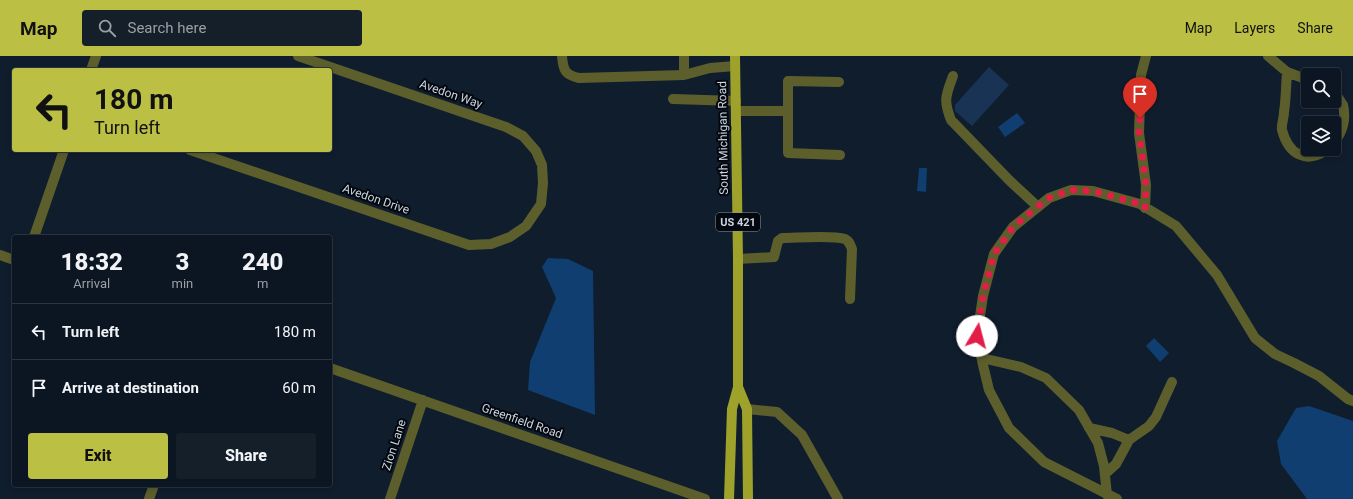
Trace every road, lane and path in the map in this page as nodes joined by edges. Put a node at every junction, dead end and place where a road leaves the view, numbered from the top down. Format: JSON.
{"nodes":[{"id":1,"x":96,"y":56,"type":"edge"},
{"id":2,"x":298,"y":56,"type":"edge"},
{"id":3,"x":562,"y":56,"type":"edge"},
{"id":4,"x":684,"y":56,"type":"edge"},
{"id":5,"x":1146,"y":56,"type":"edge"},
{"id":6,"x":1268,"y":56,"type":"edge"},
{"id":7,"x":735,"y":61,"type":"edge"},
{"id":8,"x":92,"y":68,"type":"edge"},
{"id":9,"x":1286,"y":72,"type":"junction"},
{"id":10,"x":684,"y":75,"type":"junction"},
{"id":11,"x":953,"y":76,"type":"dead end"},
{"id":12,"x":1301,"y":77,"type":"edge"},
{"id":13,"x":839,"y":82,"type":"dead end"},
{"id":14,"x":674,"y":99,"type":"dead end"},
{"id":15,"x":1341,"y":102,"type":"edge"},
{"id":16,"x":736,"y":106,"type":"junction"},
{"id":17,"x":788,"y":111,"type":"junction"},
{"id":18,"x":63,"y":152,"type":"edge"},
{"id":19,"x":196,"y":152,"type":"edge"},
{"id":20,"x":840,"y":155,"type":"dead end"},
{"id":21,"x":541,"y":204,"type":"joint"},
{"id":22,"x":1037,"y":206,"type":"junction"},
{"id":23,"x":1145,"y":208,"type":"junction"},
{"id":24,"x":35,"y":235,"type":"edge"},
{"id":25,"x":0,"y":255,"type":"edge"},
{"id":26,"x":12,"y":259,"type":"edge"},
{"id":27,"x":738,"y":259,"type":"junction"},
{"id":28,"x":850,"y":299,"type":"dead end"},
{"id":29,"x":982,"y":358,"type":"junction"},
{"id":30,"x":332,"y":369,"type":"edge"},
{"id":31,"x":1172,"y":382,"type":"dead end"},
{"id":32,"x":738,"y":387,"type":"junction"},
{"id":33,"x":423,"y":400,"type":"junction"},
{"id":34,"x":1353,"y":401,"type":"edge"},
{"id":35,"x":747,"y":409,"type":"junction"},
{"id":36,"x":1089,"y":428,"type":"junction"},
{"id":37,"x":1129,"y":440,"type":"junction"},
{"id":38,"x":1105,"y":474,"type":"junction"},
{"id":39,"x":153,"y":487,"type":"edge"},
{"id":40,"x":1107,"y":495,"type":"junction"},
{"id":41,"x":149,"y":499,"type":"edge"},
{"id":42,"x":390,"y":499,"type":"edge"},
{"id":43,"x":705,"y":499,"type":"edge"},
{"id":44,"x":729,"y":499,"type":"edge"},
{"id":45,"x":748,"y":499,"type":"edge"},
{"id":46,"x":838,"y":499,"type":"edge"},
{"id":47,"x":1117,"y":499,"type":"edge"}],
"edges":[{"from":1,"to":8,"type":"street"},
{"from":2,"to":21,"type":"street","name":"Avedon Way"},
{"from":3,"to":10,"type":"street"},
{"from":4,"to":10,"type":"street"},
{"from":5,"to":23,"type":"street"},
{"from":6,"to":9,"type":"street"},
{"from":7,"to":10,"type":"street"},
{"from":7,"to":16,"type":"main road","name":"South Michigan Road","number":"US 421"},
{"from":9,"to":12,"type":"street"},
{"from":9,"to":15,"type":"street"},
{"from":11,"to":22,"type":"street"},
{"from":13,"to":17,"type":"street"},
{"from":14,"to":16,"type":"street"},
{"from":16,"to":17,"type":"street"},
{"from":16,"to":27,"type":"main road","name":"South Michigan Road","number":"US 421"},
{"from":17,"to":20,"type":"street"},
{"from":18,"to":24,"type":"street"},
{"from":19,"to":21,"type":"street","name":"Avedon Drive"},
{"from":22,"to":23,"type":"street"},
{"from":22,"to":29,"type":"street"},
{"from":23,"to":34,"type":"street"},
{"from":25,"to":26,"type":"street"},
{"from":27,"to":28,"type":"street"},
{"from":27,"to":32,"type":"main road","name":"South Michigan Road","number":"US 421"},
{"from":29,"to":36,"type":"street"},
{"from":29,"to":40,"type":"street"},
{"from":30,"to":33,"type":"street","name":"Greenfield Road"},
{"from":31,"to":37,"type":"street"},
{"from":32,"to":35,"type":"main road","name":"South Michigan Road","number":"US 421"},
{"from":32,"to":44,"type":"main road","name":"South Michigan Road","number":"US 421"},
{"from":33,"to":42,"type":"street","name":"Zion Lane"},
{"from":33,"to":43,"type":"street","name":"Greenfield Road"},
{"from":35,"to":45,"type":"main road","name":"South Michigan Road","number":"US 421"},
{"from":35,"to":46,"type":"street"},
{"from":36,"to":37,"type":"street"},
{"from":36,"to":38,"type":"street"},
{"from":37,"to":38,"type":"street"},
{"from":38,"to":40,"type":"street"},
{"from":39,"to":41,"type":"street"},
{"from":40,"to":47,"type":"street"}]}
